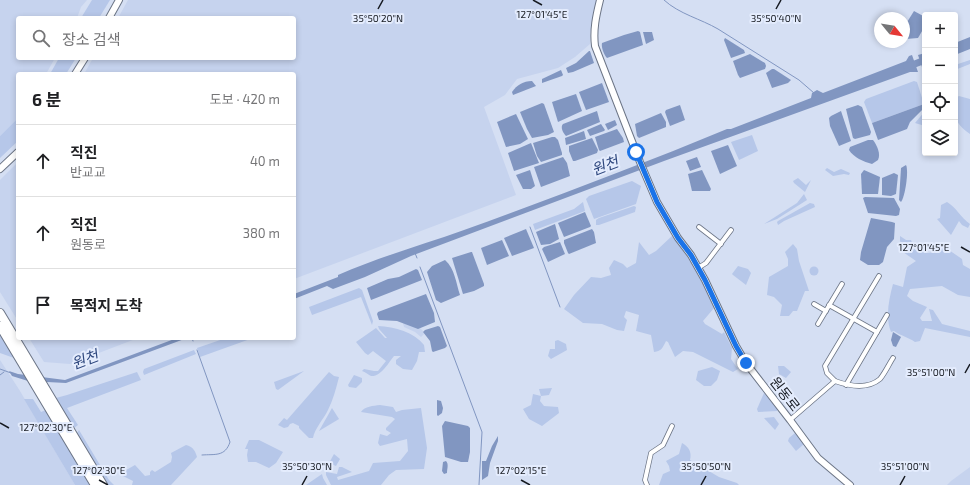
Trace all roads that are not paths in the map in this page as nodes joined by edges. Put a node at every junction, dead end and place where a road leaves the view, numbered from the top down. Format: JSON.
{"nodes":[{"id":1,"x":119,"y":0,"type":"edge"},
{"id":2,"x":600,"y":0,"type":"edge"},
{"id":3,"x":110,"y":16,"type":"edge"},
{"id":4,"x":84,"y":60,"type":"edge"},
{"id":5,"x":76,"y":72,"type":"edge"},
{"id":6,"x":16,"y":154,"type":"edge"},
{"id":7,"x":0,"y":169,"type":"edge"},
{"id":8,"x":699,"y":227,"type":"dead end"},
{"id":9,"x":731,"y":230,"type":"dead end"},
{"id":10,"x":721,"y":244,"type":"junction"},
{"id":11,"x":698,"y":268,"type":"junction"},
{"id":12,"x":879,"y":276,"type":"dead end"},
{"id":13,"x":842,"y":284,"type":"dead end"},
{"id":14,"x":814,"y":304,"type":"dead end"},
{"id":15,"x":829,"y":305,"type":"junction"},
{"id":16,"x":826,"y":311,"type":"junction"},
{"id":17,"x":0,"y":313,"type":"edge"},
{"id":18,"x":887,"y":315,"type":"dead end"},
{"id":19,"x":853,"y":318,"type":"junction"},
{"id":20,"x":818,"y":324,"type":"dead end"},
{"id":21,"x":0,"y":326,"type":"edge"},
{"id":22,"x":877,"y":332,"type":"junction"},
{"id":23,"x":16,"y":340,"type":"edge"},
{"id":24,"x":16,"y":340,"type":"edge"},
{"id":25,"x":893,"y":358,"type":"dead end"},
{"id":26,"x":835,"y":381,"type":"junction"},
{"id":27,"x":846,"y":385,"type":"junction"},
{"id":28,"x":790,"y":420,"type":"junction"},
{"id":29,"x":672,"y":426,"type":"dead end"},
{"id":30,"x":95,"y":485,"type":"edge"},
{"id":31,"x":103,"y":485,"type":"edge"},
{"id":32,"x":647,"y":485,"type":"edge"},
{"id":33,"x":850,"y":485,"type":"edge"}],
"edges":[{"from":1,"to":3,"type":"street"},
{"from":2,"to":11,"type":"street","name":"원동로"},
{"from":4,"to":5,"type":"street"},
{"from":6,"to":7,"type":"street"},
{"from":8,"to":10,"type":"street"},
{"from":9,"to":10,"type":"street"},
{"from":10,"to":11,"type":"street"},
{"from":11,"to":28,"type":"street","name":"원동로"},
{"from":12,"to":19,"type":"street"},
{"from":13,"to":15,"type":"street"},
{"from":14,"to":16,"type":"street"},
{"from":15,"to":16,"type":"street"},
{"from":15,"to":19,"type":"street"},
{"from":16,"to":20,"type":"street"},
{"from":17,"to":24,"type":"highway"},
{"from":18,"to":22,"type":"street"},
{"from":19,"to":22,"type":"street"},
{"from":19,"to":26,"type":"street"},
{"from":21,"to":30,"type":"highway"},
{"from":22,"to":27,"type":"street"},
{"from":23,"to":31,"type":"highway"},
{"from":25,"to":27,"type":"street"},
{"from":26,"to":27,"type":"street"},
{"from":26,"to":28,"type":"street"},
{"from":28,"to":33,"type":"street","name":"원동로"},
{"from":29,"to":32,"type":"street"}]}
